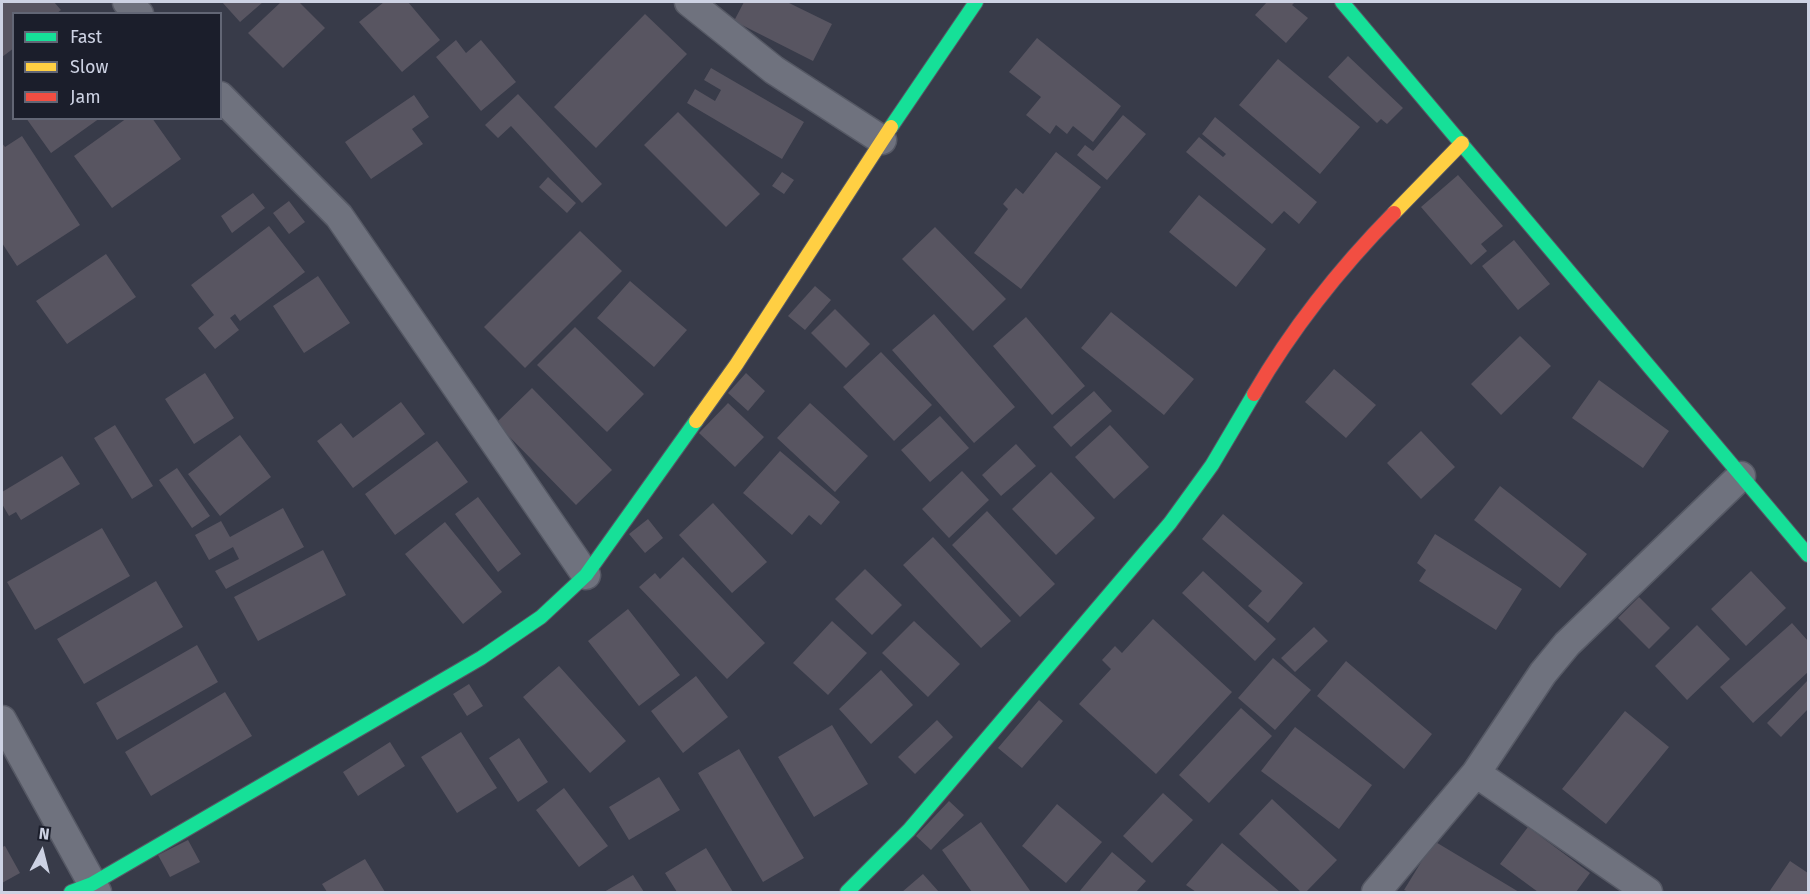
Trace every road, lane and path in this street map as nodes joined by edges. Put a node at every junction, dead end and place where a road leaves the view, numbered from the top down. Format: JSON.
{"nodes":[{"id":1,"x":689,"y":2,"type":"edge"},
{"id":2,"x":976,"y":2,"type":"edge"},
{"id":3,"x":1342,"y":2,"type":"edge"},
{"id":4,"x":222,"y":98,"type":"edge"},
{"id":5,"x":882,"y":140,"type":"junction"},
{"id":6,"x":1462,"y":143,"type":"junction"},
{"id":7,"x":1741,"y":476,"type":"junction"},
{"id":8,"x":1809,"y":555,"type":"edge"},
{"id":9,"x":586,"y":575,"type":"junction"},
{"id":10,"x":2,"y":720,"type":"edge"},
{"id":11,"x":1476,"y":773,"type":"junction"},
{"id":12,"x":87,"y":890,"type":"edge"},
{"id":13,"x":848,"y":892,"type":"edge"},
{"id":14,"x":1376,"y":892,"type":"edge"},
{"id":15,"x":1648,"y":892,"type":"edge"}],
"edges":[{"from":1,"to":5,"type":"street"},
{"from":2,"to":5,"type":"street"},
{"from":3,"to":6,"type":"street"},
{"from":4,"to":9,"type":"street"},
{"from":5,"to":9,"type":"street"},
{"from":6,"to":7,"type":"street"},
{"from":6,"to":13,"type":"street"},
{"from":7,"to":8,"type":"street"},
{"from":7,"to":11,"type":"street"},
{"from":9,"to":12,"type":"street"},
{"from":10,"to":12,"type":"street"},
{"from":11,"to":14,"type":"street"},
{"from":11,"to":15,"type":"street"}]}
